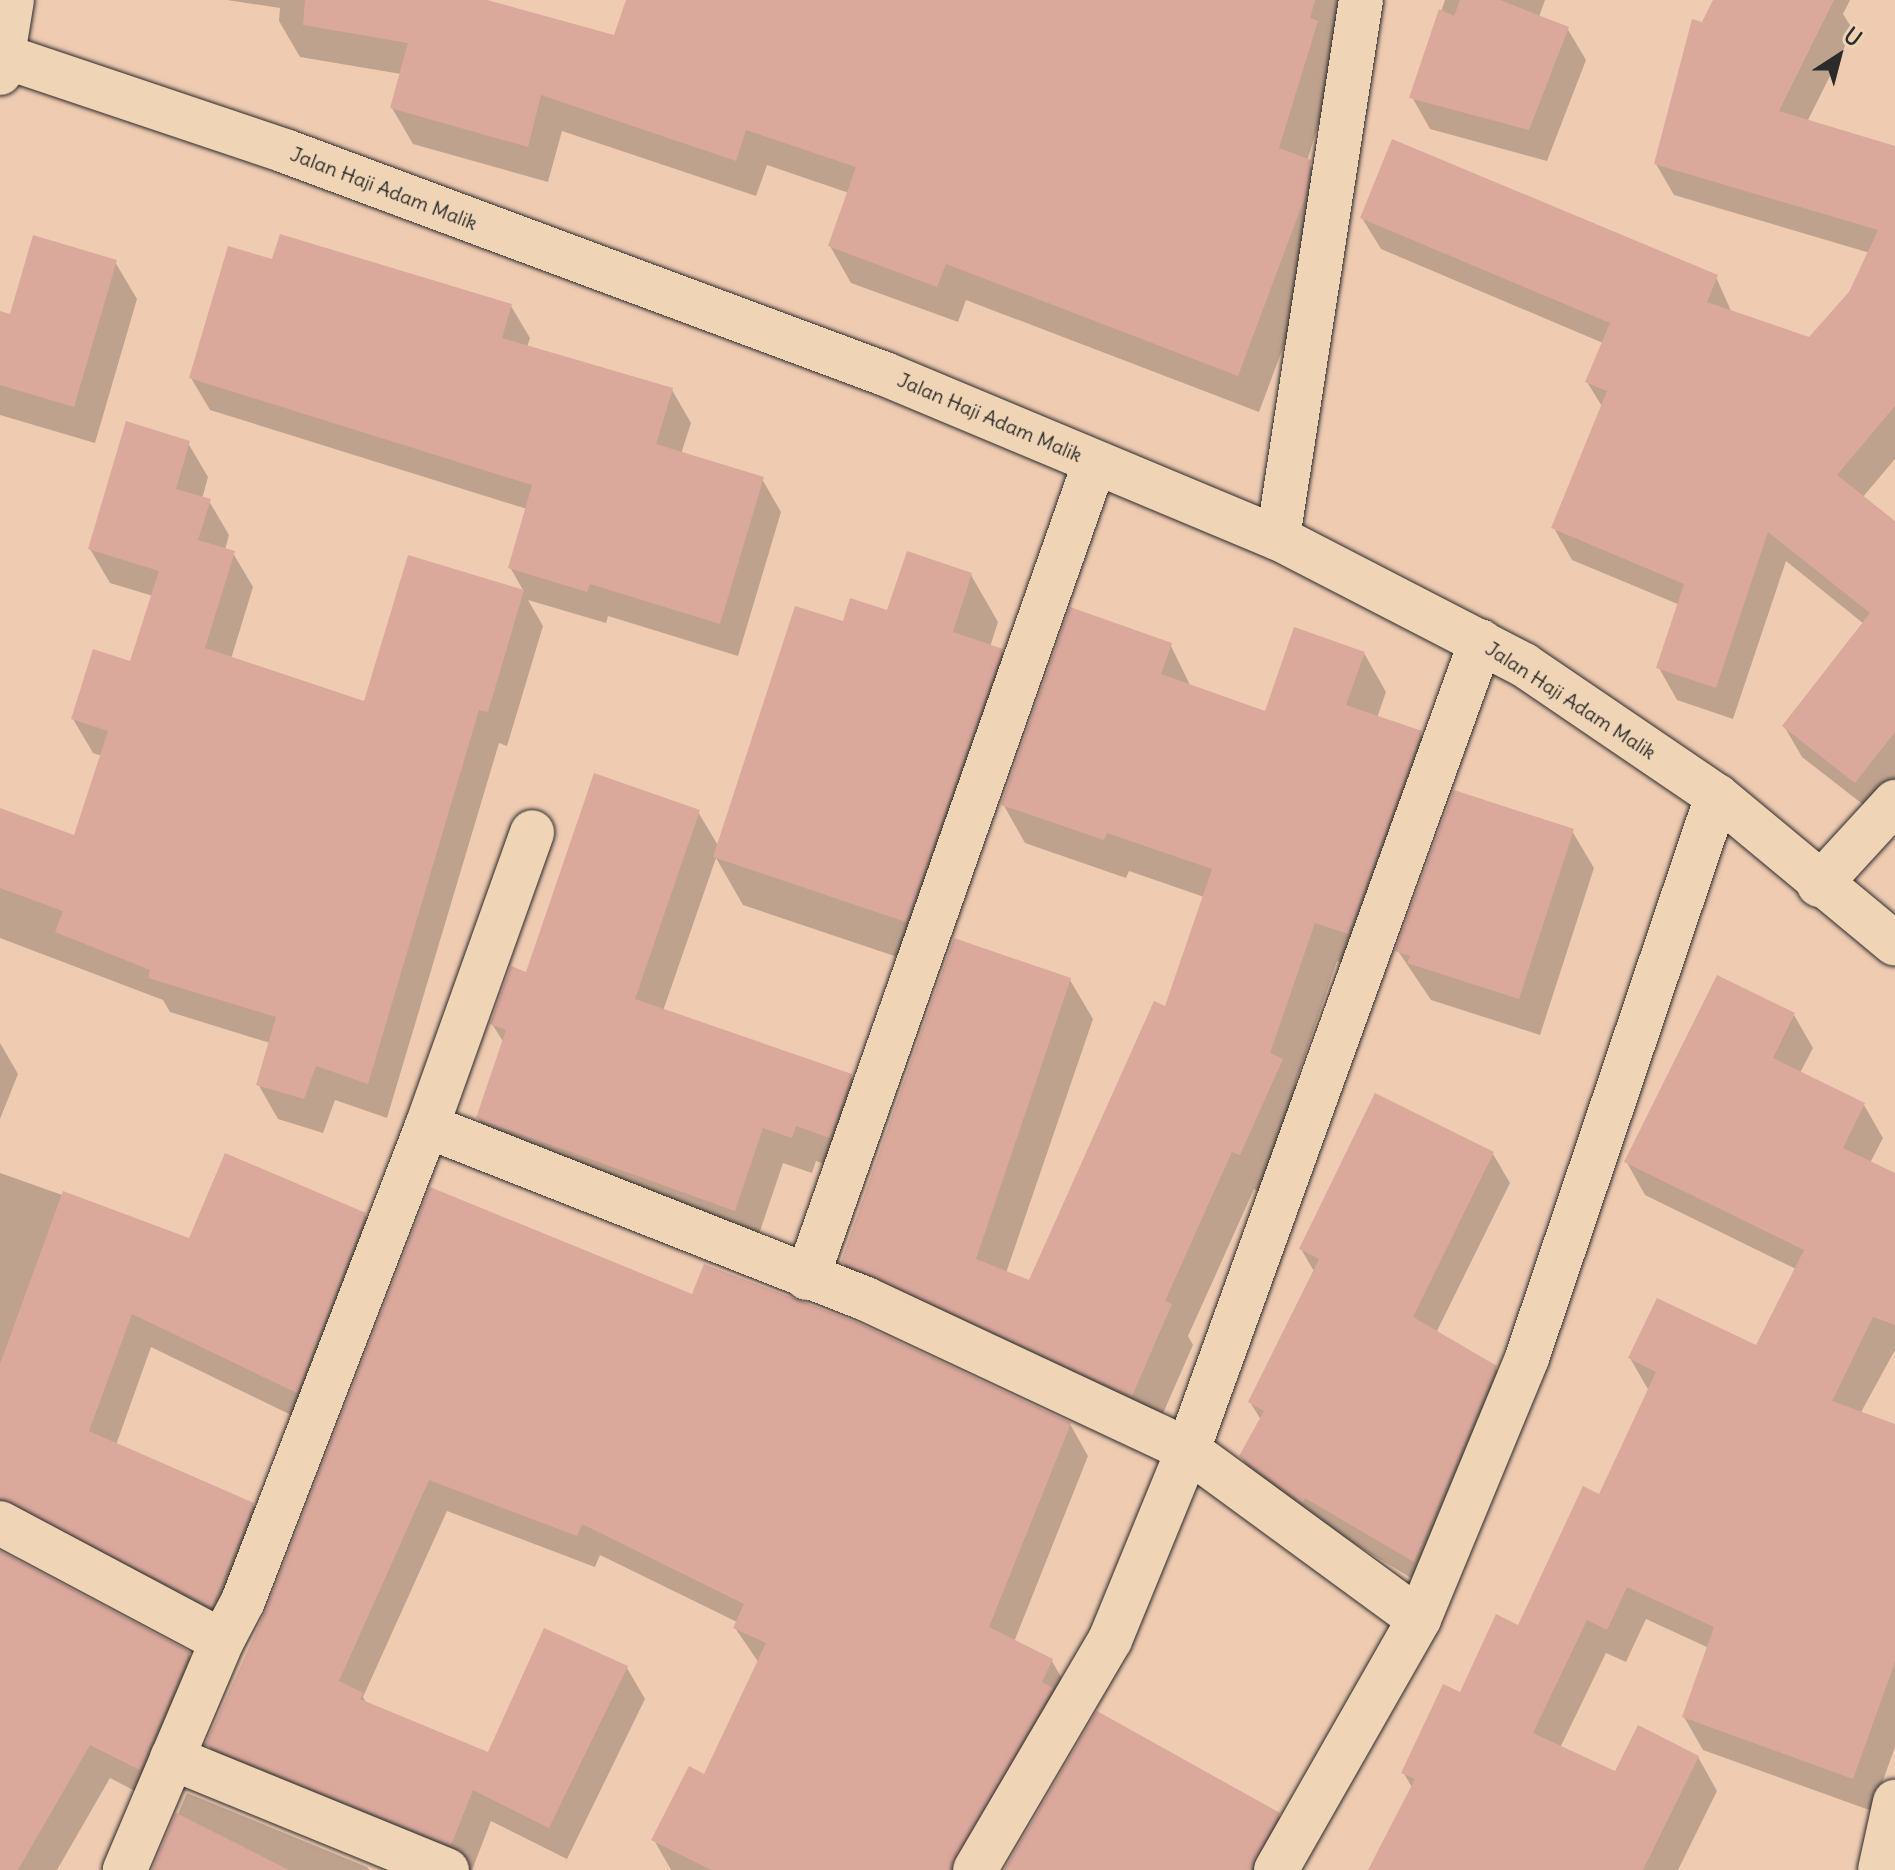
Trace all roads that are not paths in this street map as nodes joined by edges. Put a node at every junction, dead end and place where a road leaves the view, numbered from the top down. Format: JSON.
{"nodes":[{"id":1,"x":12,"y":0,"type":"edge"},
{"id":2,"x":1361,"y":0,"type":"edge"},
{"id":3,"x":1,"y":62,"type":"edge"},
{"id":4,"x":1095,"y":462,"type":"junction"},
{"id":5,"x":1278,"y":538,"type":"junction"},
{"id":6,"x":1481,"y":641,"type":"junction"},
{"id":7,"x":1717,"y":796,"type":"junction"},
{"id":8,"x":1895,"y":802,"type":"edge"},
{"id":9,"x":532,"y":832,"type":"dead end"},
{"id":10,"x":1819,"y":885,"type":"junction"},
{"id":11,"x":1895,"y":944,"type":"edge"},
{"id":12,"x":427,"y":1126,"type":"junction"},
{"id":13,"x":807,"y":1278,"type":"junction"},
{"id":14,"x":1188,"y":1450,"type":"junction"},
{"id":15,"x":0,"y":1523,"type":"edge"},
{"id":16,"x":1419,"y":1619,"type":"junction"},
{"id":17,"x":222,"y":1641,"type":"junction"},
{"id":18,"x":172,"y":1758,"type":"junction"},
{"id":19,"x":1895,"y":1802,"type":"edge"},
{"id":20,"x":125,"y":1870,"type":"edge"},
{"id":21,"x":447,"y":1870,"type":"edge"},
{"id":22,"x":975,"y":1870,"type":"edge"},
{"id":23,"x":1276,"y":1870,"type":"edge"},
{"id":24,"x":1880,"y":1870,"type":"edge"}],
"edges":[{"from":1,"to":3,"type":"street"},
{"from":2,"to":5,"type":"street"},
{"from":3,"to":4,"type":"street","name":"Jalan Haji Adam Malik"},
{"from":4,"to":5,"type":"street","name":"Jalan Haji Adam Malik"},
{"from":4,"to":13,"type":"street"},
{"from":5,"to":6,"type":"street","name":"Jalan Haji Adam Malik"},
{"from":6,"to":7,"type":"street","name":"Jalan Haji Adam Malik"},
{"from":6,"to":14,"type":"street"},
{"from":7,"to":10,"type":"street","name":"Jalan Haji Adam Malik"},
{"from":7,"to":16,"type":"street"},
{"from":8,"to":10,"type":"street"},
{"from":9,"to":12,"type":"street"},
{"from":10,"to":11,"type":"street","name":"Jalan Haji Adam Malik"},
{"from":12,"to":13,"type":"street"},
{"from":12,"to":17,"type":"street"},
{"from":13,"to":14,"type":"street"},
{"from":14,"to":16,"type":"street"},
{"from":14,"to":22,"type":"street"},
{"from":15,"to":17,"type":"street"},
{"from":16,"to":23,"type":"street"},
{"from":17,"to":18,"type":"street"},
{"from":18,"to":20,"type":"street"},
{"from":18,"to":21,"type":"street"},
{"from":19,"to":24,"type":"street"}]}
